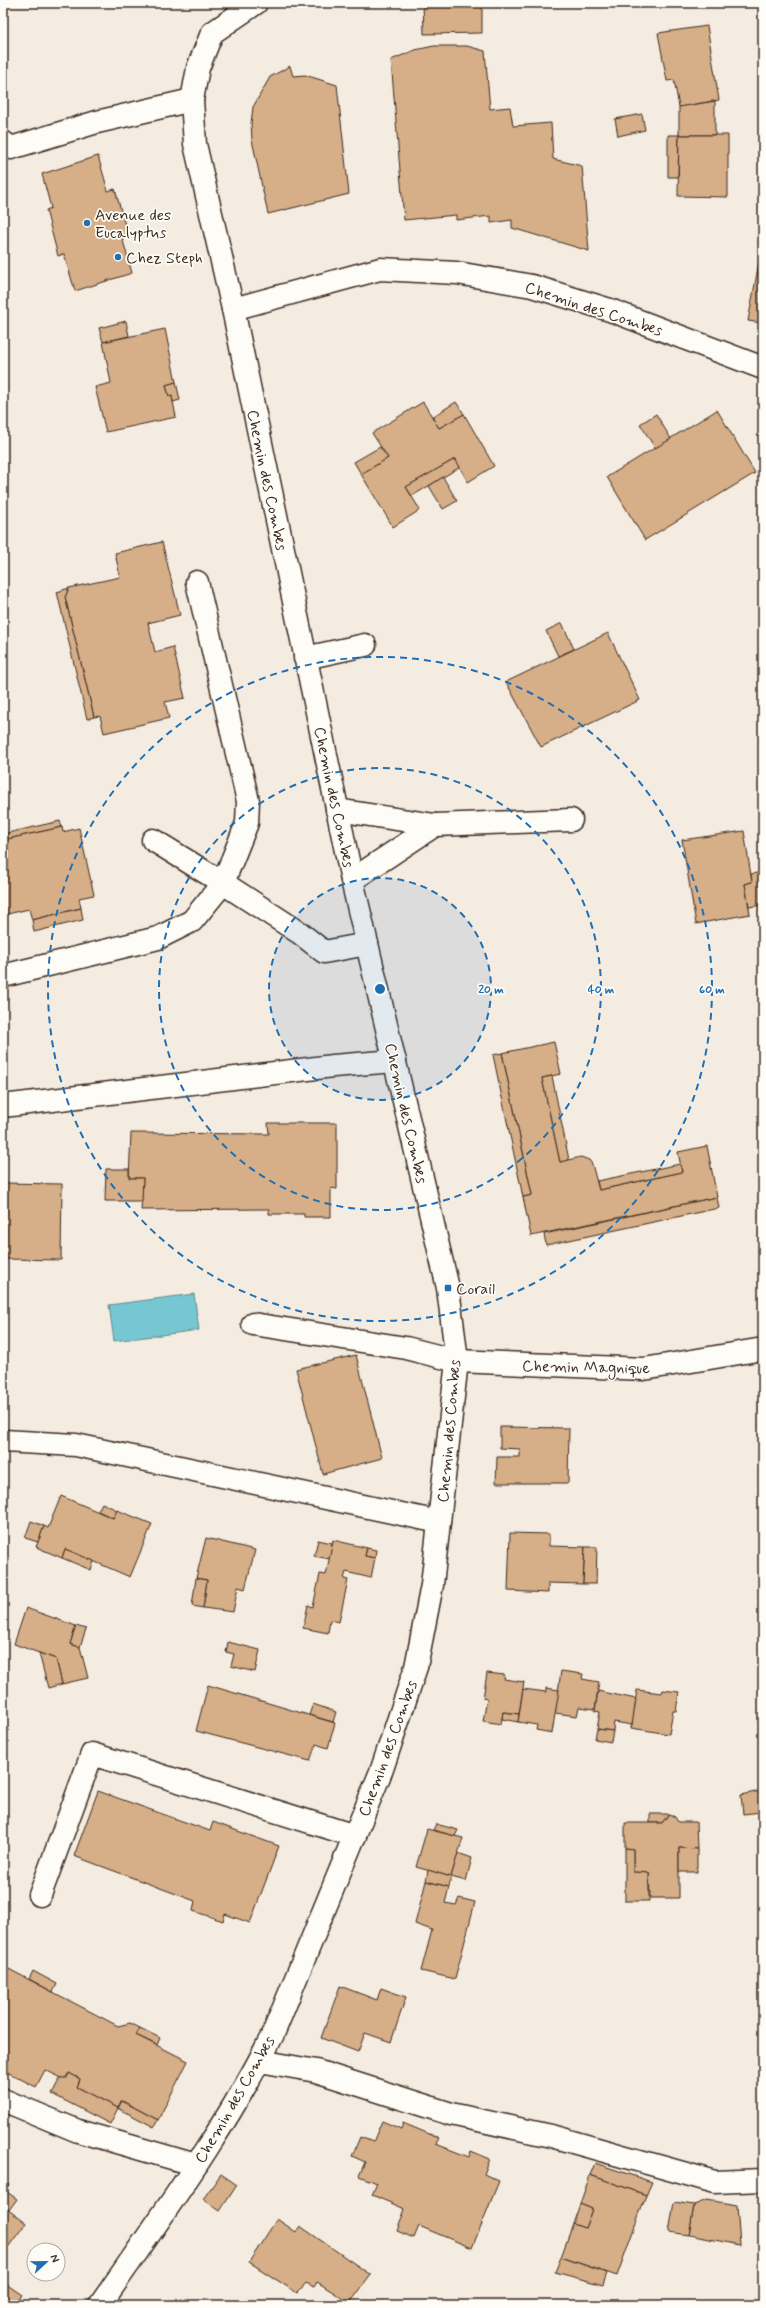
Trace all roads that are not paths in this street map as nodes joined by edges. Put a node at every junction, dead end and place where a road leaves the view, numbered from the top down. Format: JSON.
{"nodes":[{"id":1,"x":256,"y":3,"type":"edge"},
{"id":2,"x":192,"y":100,"type":"junction"},
{"id":3,"x":6,"y":147,"type":"edge"},
{"id":4,"x":233,"y":310,"type":"junction"},
{"id":5,"x":763,"y":368,"type":"edge"},
{"id":6,"x":197,"y":582,"type":"dead end"},
{"id":7,"x":365,"y":645,"type":"dead end"},
{"id":8,"x":305,"y":658,"type":"junction"},
{"id":9,"x":337,"y":810,"type":"junction"},
{"id":10,"x":571,"y":820,"type":"dead end"},
{"id":11,"x":435,"y":825,"type":"junction"},
{"id":12,"x":152,"y":840,"type":"dead end"},
{"id":13,"x":352,"y":880,"type":"junction"},
{"id":14,"x":223,"y":883,"type":"junction"},
{"id":15,"x":367,"y":944,"type":"junction"},
{"id":16,"x":3,"y":976,"type":"edge"},
{"id":17,"x":395,"y":1061,"type":"junction"},
{"id":18,"x":3,"y":1106,"type":"edge"},
{"id":19,"x":253,"y":1324,"type":"dead end"},
{"id":20,"x":763,"y":1349,"type":"edge"},
{"id":21,"x":457,"y":1361,"type":"junction"},
{"id":22,"x":3,"y":1441,"type":"edge"},
{"id":23,"x":439,"y":1522,"type":"junction"},
{"id":24,"x":355,"y":1836,"type":"junction"},
{"id":25,"x":40,"y":1895,"type":"dead end"},
{"id":26,"x":260,"y":2060,"type":"junction"},
{"id":27,"x":3,"y":2100,"type":"edge"},
{"id":28,"x":196,"y":2164,"type":"junction"},
{"id":29,"x":763,"y":2180,"type":"edge"},
{"id":30,"x":100,"y":2305,"type":"edge"}],
"edges":[{"from":1,"to":2,"type":"street","name":"Chemin des Combes"},
{"from":2,"to":3,"type":"street"},
{"from":2,"to":4,"type":"street","name":"Chemin des Combes"},
{"from":4,"to":5,"type":"street","name":"Chemin des Combes"},
{"from":4,"to":8,"type":"street","name":"Chemin des Combes"},
{"from":6,"to":14,"type":"street"},
{"from":7,"to":8,"type":"street"},
{"from":8,"to":9,"type":"street","name":"Chemin des Combes"},
{"from":9,"to":11,"type":"street"},
{"from":9,"to":13,"type":"street","name":"Chemin des Combes"},
{"from":10,"to":11,"type":"street"},
{"from":11,"to":13,"type":"street"},
{"from":12,"to":14,"type":"street"},
{"from":13,"to":15,"type":"street","name":"Chemin des Combes"},
{"from":14,"to":15,"type":"street"},
{"from":14,"to":16,"type":"street"},
{"from":15,"to":17,"type":"street","name":"Chemin des Combes"},
{"from":17,"to":18,"type":"street"},
{"from":17,"to":21,"type":"street","name":"Chemin des Combes"},
{"from":19,"to":21,"type":"street","name":"Chemin Magnique"},
{"from":20,"to":21,"type":"street","name":"Chemin Magnique"},
{"from":21,"to":23,"type":"street","name":"Chemin des Combes"},
{"from":22,"to":23,"type":"street"},
{"from":23,"to":24,"type":"street","name":"Chemin des Combes"},
{"from":24,"to":25,"type":"street"},
{"from":24,"to":26,"type":"street","name":"Chemin des Combes"},
{"from":26,"to":28,"type":"street","name":"Chemin des Combes"},
{"from":26,"to":29,"type":"street"},
{"from":27,"to":28,"type":"street"},
{"from":28,"to":30,"type":"street","name":"Chemin des Combes"}]}
